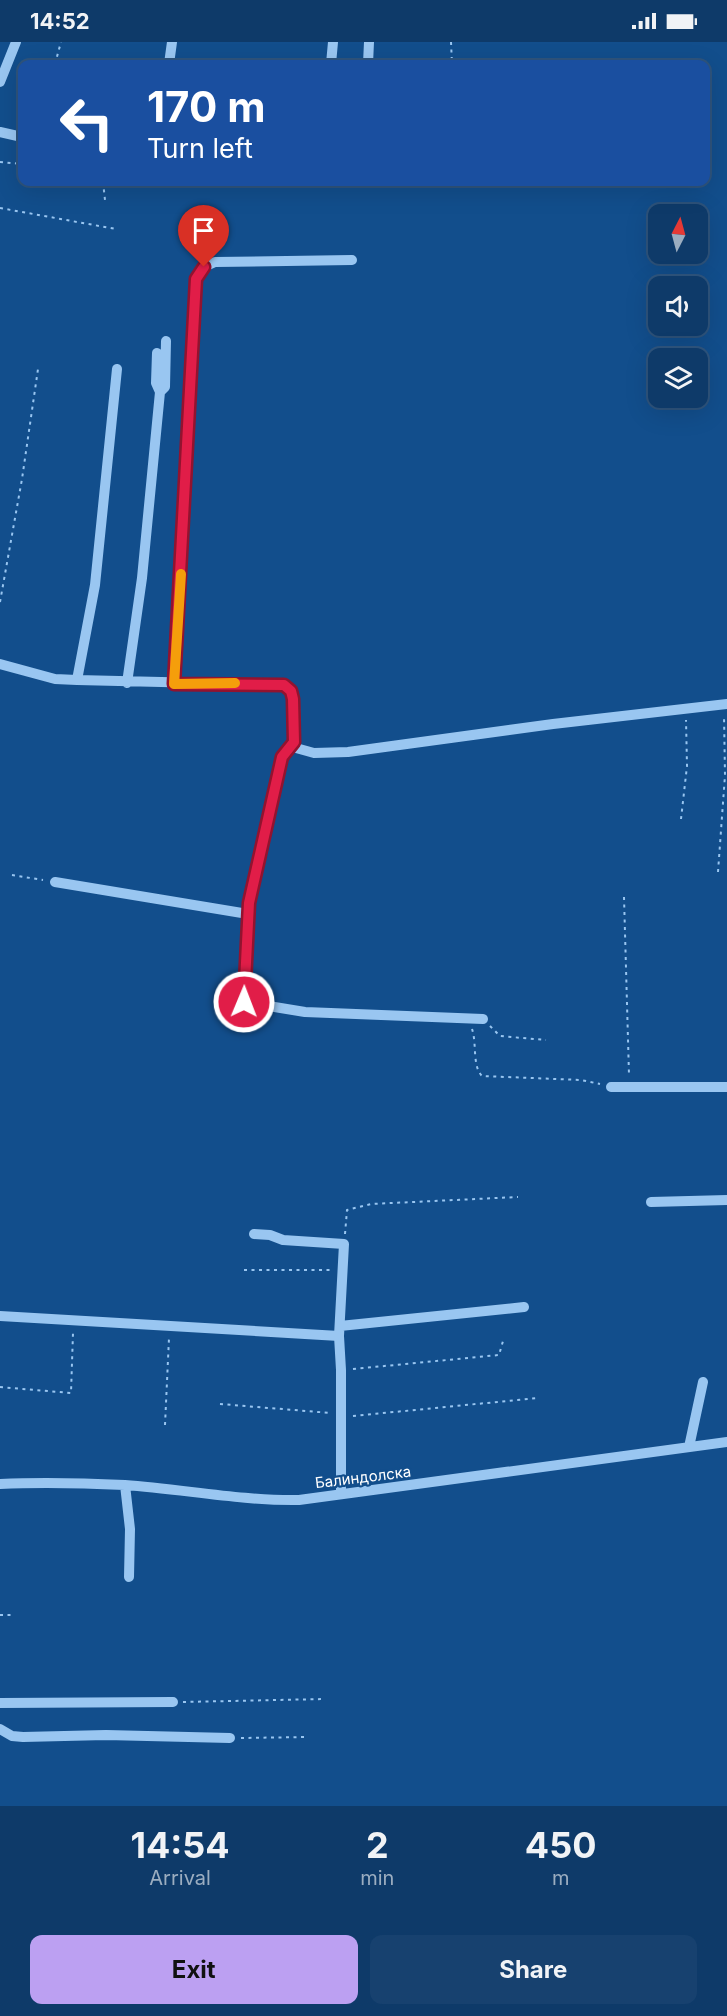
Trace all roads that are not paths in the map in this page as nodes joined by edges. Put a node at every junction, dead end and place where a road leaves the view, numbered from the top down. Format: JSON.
{"nodes":[{"id":1,"x":16,"y":42,"type":"edge"},
{"id":2,"x":172,"y":42,"type":"edge"},
{"id":3,"x":333,"y":42,"type":"edge"},
{"id":4,"x":369,"y":42,"type":"edge"},
{"id":5,"x":170,"y":60,"type":"edge"},
{"id":6,"x":331,"y":60,"type":"edge"},
{"id":7,"x":368,"y":60,"type":"edge"},
{"id":8,"x":0,"y":82,"type":"edge"},
{"id":9,"x":0,"y":132,"type":"edge"},
{"id":10,"x":18,"y":136,"type":"edge"},
{"id":11,"x":352,"y":260,"type":"dead end"},
{"id":12,"x":166,"y":341,"type":"dead end"},
{"id":13,"x":157,"y":353,"type":"dead end"},
{"id":14,"x":117,"y":369,"type":"dead end"},
{"id":15,"x":160,"y":392,"type":"junction"},
{"id":16,"x":0,"y":664,"type":"edge"},
{"id":17,"x":77,"y":680,"type":"junction"},
{"id":18,"x":127,"y":683,"type":"junction"},
{"id":19,"x":174,"y":684,"type":"junction"},
{"id":20,"x":725,"y":704,"type":"edge"},
{"id":21,"x":294,"y":742,"type":"junction"},
{"id":22,"x":55,"y":882,"type":"road end"},
{"id":23,"x":248,"y":914,"type":"junction"},
{"id":24,"x":483,"y":1019,"type":"road end"},
{"id":25,"x":611,"y":1087,"type":"road end"},
{"id":26,"x":727,"y":1087,"type":"edge"},
{"id":27,"x":727,"y":1200,"type":"edge"},
{"id":28,"x":651,"y":1202,"type":"dead end"},
{"id":29,"x":254,"y":1234,"type":"dead end"},
{"id":30,"x":524,"y":1307,"type":"dead end"},
{"id":31,"x":0,"y":1316,"type":"edge"},
{"id":32,"x":339,"y":1331,"type":"junction"},
{"id":33,"x":703,"y":1382,"type":"dead end"},
{"id":34,"x":727,"y":1442,"type":"edge"},
{"id":35,"x":689,"y":1447,"type":"junction"},
{"id":36,"x":0,"y":1484,"type":"edge"},
{"id":37,"x":125,"y":1485,"type":"junction"},
{"id":38,"x":341,"y":1493,"type":"junction"},
{"id":39,"x":129,"y":1577,"type":"dead end"},
{"id":40,"x":173,"y":1702,"type":"road end"},
{"id":41,"x":0,"y":1703,"type":"edge"},
{"id":42,"x":0,"y":1729,"type":"edge"},
{"id":43,"x":230,"y":1738,"type":"road end"}],
"edges":[{"from":1,"to":8,"type":"street"},
{"from":2,"to":5,"type":"street"},
{"from":3,"to":6,"type":"street"},
{"from":4,"to":7,"type":"street"},
{"from":9,"to":10,"type":"street"},
{"from":11,"to":19,"type":"street"},
{"from":12,"to":15,"type":"street"},
{"from":13,"to":15,"type":"street"},
{"from":14,"to":17,"type":"street"},
{"from":15,"to":18,"type":"street"},
{"from":16,"to":17,"type":"street"},
{"from":17,"to":18,"type":"street"},
{"from":18,"to":19,"type":"street"},
{"from":19,"to":21,"type":"street"},
{"from":20,"to":21,"type":"street"},
{"from":21,"to":23,"type":"street"},
{"from":22,"to":23,"type":"street"},
{"from":23,"to":24,"type":"street"},
{"from":25,"to":26,"type":"street"},
{"from":27,"to":28,"type":"street"},
{"from":29,"to":32,"type":"street"},
{"from":30,"to":32,"type":"street"},
{"from":31,"to":32,"type":"street"},
{"from":32,"to":38,"type":"street"},
{"from":33,"to":35,"type":"street"},
{"from":34,"to":35,"type":"street","name":"Балиндолска"},
{"from":35,"to":38,"type":"street","name":"Балиндолска"},
{"from":36,"to":37,"type":"street","name":"Балиндолска"},
{"from":37,"to":38,"type":"street","name":"Балиндолска"},
{"from":37,"to":39,"type":"street"},
{"from":40,"to":41,"type":"street"},
{"from":42,"to":43,"type":"street"}]}
